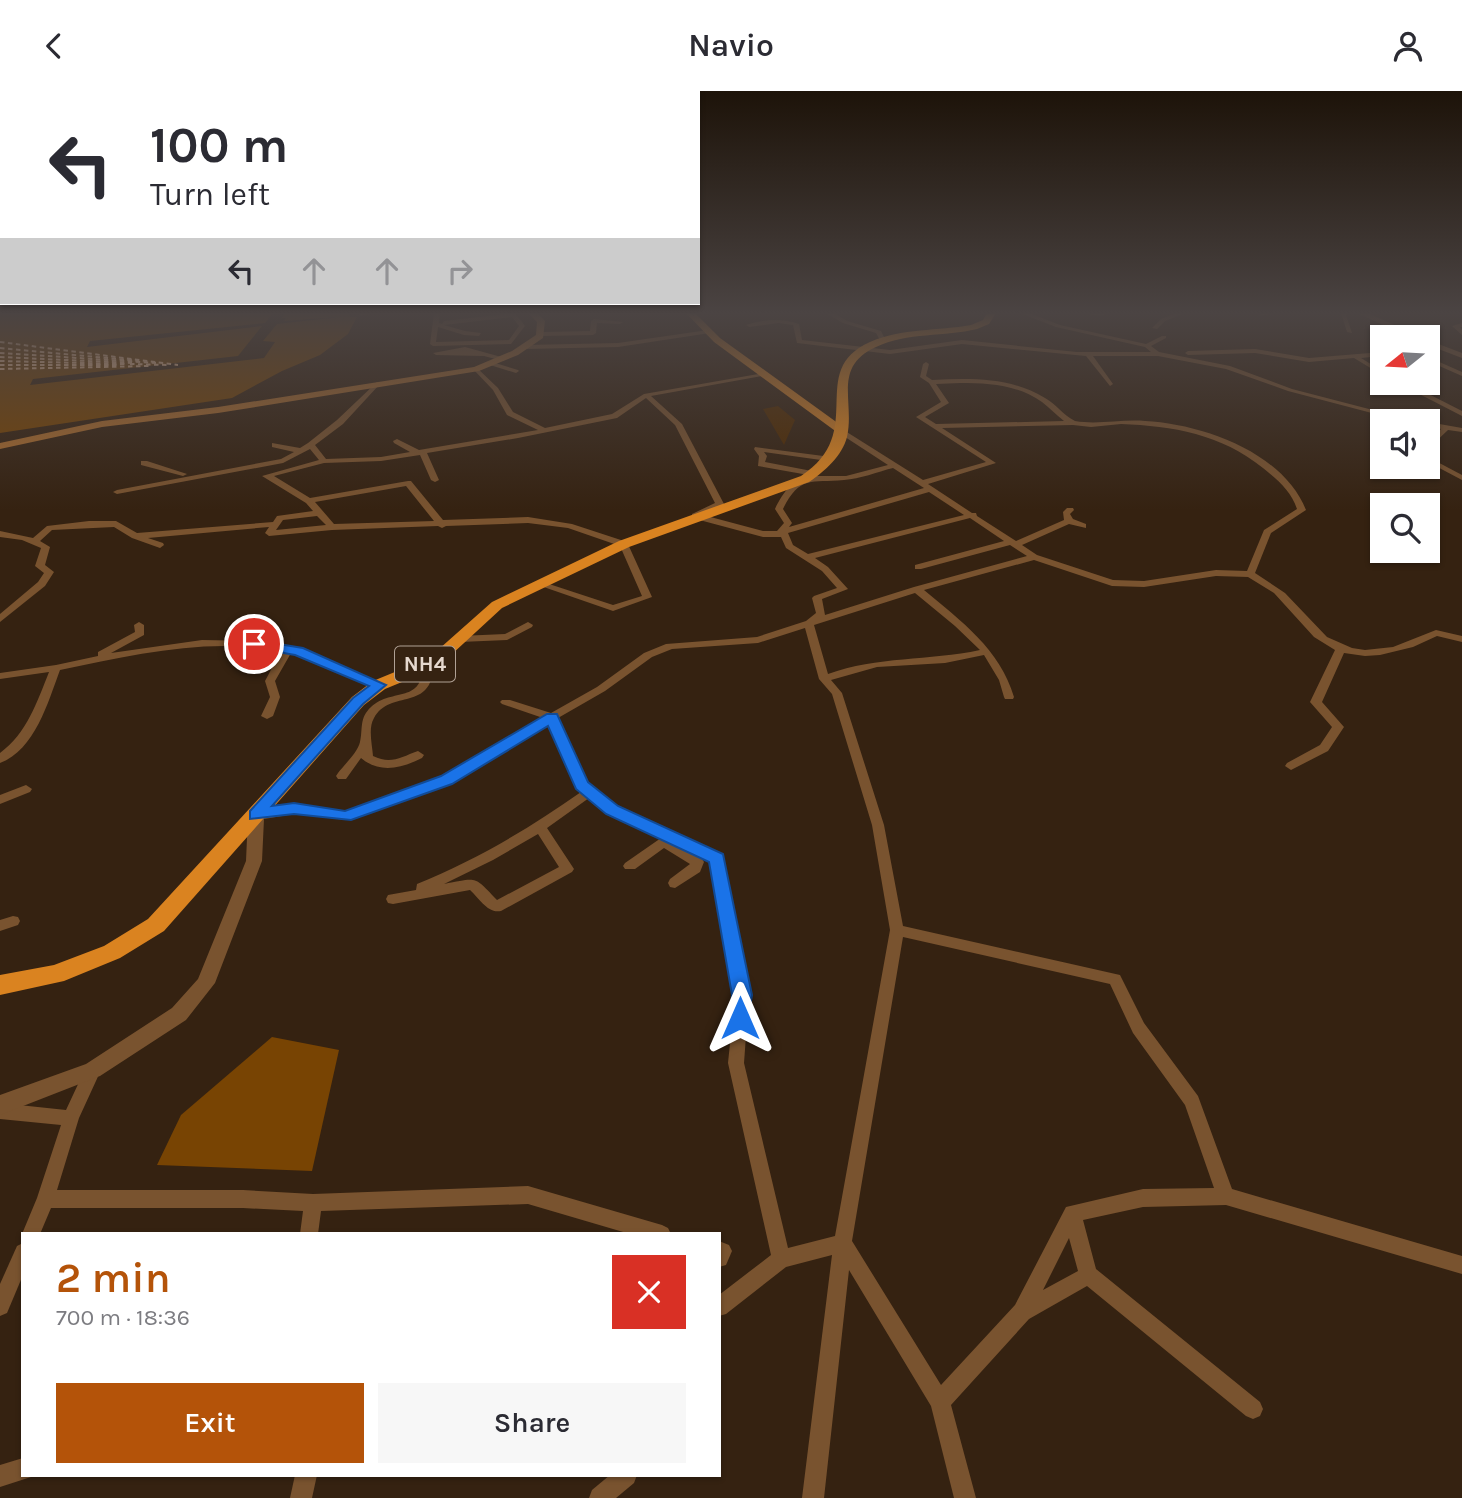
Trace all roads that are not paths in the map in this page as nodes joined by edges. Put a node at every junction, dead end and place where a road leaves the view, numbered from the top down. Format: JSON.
{"nodes":[{"id":1,"x":412,"y":379,"type":"edge"},
{"id":2,"x":486,"y":379,"type":"edge"},
{"id":3,"x":736,"y":379,"type":"edge"},
{"id":4,"x":769,"y":379,"type":"edge"},
{"id":5,"x":842,"y":379,"type":"edge"},
{"id":6,"x":925,"y":379,"type":"edge"},
{"id":7,"x":1106,"y":379,"type":"edge"},
{"id":8,"x":1261,"y":379,"type":"edge"},
{"id":9,"x":930,"y":382,"type":"junction"},
{"id":10,"x":377,"y":384,"type":"junction"},
{"id":11,"x":1110,"y":384,"type":"dead end"},
{"id":12,"x":646,"y":395,"type":"junction"},
{"id":13,"x":1425,"y":395,"type":"edge"},
{"id":14,"x":1370,"y":410,"type":"edge"},
{"id":15,"x":1462,"y":414,"type":"edge"},
{"id":16,"x":1073,"y":423,"type":"junction"},
{"id":17,"x":935,"y":426,"type":"junction"},
{"id":18,"x":1440,"y":427,"type":"edge"},
{"id":19,"x":1446,"y":428,"type":"junction"},
{"id":20,"x":542,"y":429,"type":"junction"},
{"id":21,"x":1462,"y":430,"type":"edge"},
{"id":22,"x":842,"y":431,"type":"junction"},
{"id":23,"x":1440,"y":434,"type":"edge"},
{"id":24,"x":397,"y":441,"type":"dead end"},
{"id":25,"x":275,"y":445,"type":"dead end"},
{"id":26,"x":311,"y":445,"type":"junction"},
{"id":27,"x":0,"y":446,"type":"edge"},
{"id":28,"x":301,"y":451,"type":"junction"},
{"id":29,"x":420,"y":453,"type":"junction"},
{"id":30,"x":828,"y":459,"type":"junction"},
{"id":31,"x":324,"y":461,"type":"junction"},
{"id":32,"x":144,"y":463,"type":"dead end"},
{"id":33,"x":896,"y":465,"type":"junction"},
{"id":34,"x":1440,"y":466,"type":"edge"},
{"id":35,"x":246,"y":470,"type":"junction"},
{"id":36,"x":193,"y":475,"type":"junction"},
{"id":37,"x":269,"y":477,"type":"junction"},
{"id":38,"x":809,"y":477,"type":"junction"},
{"id":39,"x":1462,"y":478,"type":"edge"},
{"id":40,"x":435,"y":480,"type":"dead end"},
{"id":41,"x":927,"y":486,"type":"junction"},
{"id":42,"x":117,"y":492,"type":"dead end"},
{"id":43,"x":309,"y":501,"type":"junction"},
{"id":44,"x":1070,"y":510,"type":"dead end"},
{"id":45,"x":320,"y":513,"type":"junction"},
{"id":46,"x":973,"y":515,"type":"junction"},
{"id":47,"x":695,"y":516,"type":"junction"},
{"id":48,"x":1069,"y":521,"type":"junction"},
{"id":49,"x":276,"y":524,"type":"junction"},
{"id":50,"x":442,"y":525,"type":"junction"},
{"id":51,"x":1083,"y":526,"type":"dead end"},
{"id":52,"x":231,"y":527,"type":"junction"},
{"id":53,"x":332,"y":527,"type":"junction"},
{"id":54,"x":780,"y":532,"type":"junction"},
{"id":55,"x":0,"y":534,"type":"edge"},
{"id":56,"x":135,"y":536,"type":"junction"},
{"id":57,"x":228,"y":539,"type":"dead end"},
{"id":58,"x":34,"y":542,"type":"junction"},
{"id":59,"x":1014,"y":543,"type":"junction"},
{"id":60,"x":624,"y":544,"type":"junction"},
{"id":61,"x":160,"y":545,"type":"dead end"},
{"id":62,"x":1034,"y":557,"type":"junction"},
{"id":63,"x":805,"y":558,"type":"junction"},
{"id":64,"x":918,"y":567,"type":"dead end"},
{"id":65,"x":1250,"y":574,"type":"junction"},
{"id":66,"x":540,"y":584,"type":"junction"},
{"id":67,"x":917,"y":589,"type":"junction"},
{"id":68,"x":0,"y":619,"type":"edge"},
{"id":69,"x":809,"y":624,"type":"junction"},
{"id":70,"x":139,"y":625,"type":"dead end"},
{"id":71,"x":528,"y":625,"type":"dead end"},
{"id":72,"x":460,"y":639,"type":"junction"},
{"id":73,"x":1462,"y":639,"type":"edge"},
{"id":74,"x":288,"y":648,"type":"junction"},
{"id":75,"x":1341,"y":649,"type":"junction"},
{"id":76,"x":986,"y":652,"type":"junction"},
{"id":77,"x":428,"y":663,"type":"junction"},
{"id":78,"x":72,"y":664,"type":"junction"},
{"id":79,"x":56,"y":668,"type":"junction"},
{"id":80,"x":0,"y":675,"type":"edge"},
{"id":81,"x":824,"y":679,"type":"junction"},
{"id":82,"x":379,"y":685,"type":"junction"},
{"id":83,"x":1009,"y":697,"type":"dead end"},
{"id":84,"x":506,"y":702,"type":"dead end"},
{"id":85,"x":267,"y":716,"type":"dead end"},
{"id":86,"x":552,"y":717,"type":"junction"},
{"id":87,"x":366,"y":743,"type":"junction"},
{"id":88,"x":418,"y":755,"type":"dead end"},
{"id":89,"x":0,"y":759,"type":"edge"},
{"id":90,"x":1290,"y":766,"type":"dead end"},
{"id":91,"x":342,"y":776,"type":"dead end"},
{"id":92,"x":26,"y":789,"type":"dead end"},
{"id":93,"x":591,"y":791,"type":"junction"},
{"id":94,"x":0,"y":800,"type":"edge"},
{"id":95,"x":294,"y":809,"type":"joint"},
{"id":96,"x":256,"y":815,"type":"junction"},
{"id":97,"x":541,"y":828,"type":"junction"},
{"id":98,"x":667,"y":840,"type":"junction"},
{"id":99,"x":629,"y":866,"type":"dead end"},
{"id":100,"x":675,"y":883,"type":"dead end"},
{"id":101,"x":897,"y":930,"type":"junction"},
{"id":102,"x":0,"y":985,"type":"edge"},
{"id":103,"x":93,"y":1070,"type":"junction"},
{"id":104,"x":0,"y":1105,"type":"edge"},
{"id":105,"x":0,"y":1111,"type":"edge"},
{"id":106,"x":71,"y":1118,"type":"junction"},
{"id":107,"x":1226,"y":1196,"type":"junction"},
{"id":108,"x":46,"y":1199,"type":"junction"},
{"id":109,"x":313,"y":1203,"type":"junction"},
{"id":110,"x":1072,"y":1213,"type":"junction"},
{"id":111,"x":32,"y":1232,"type":"edge"},
{"id":112,"x":309,"y":1232,"type":"edge"},
{"id":113,"x":655,"y":1232,"type":"edge"},
{"id":114,"x":843,"y":1243,"type":"junction"},
{"id":115,"x":21,"y":1257,"type":"edge"},
{"id":116,"x":781,"y":1259,"type":"junction"},
{"id":117,"x":1462,"y":1265,"type":"edge"},
{"id":118,"x":1088,"y":1275,"type":"junction"},
{"id":119,"x":721,"y":1305,"type":"edge"},
{"id":120,"x":0,"y":1306,"type":"edge"},
{"id":121,"x":1022,"y":1312,"type":"junction"},
{"id":122,"x":940,"y":1402,"type":"junction"},
{"id":123,"x":1253,"y":1409,"type":"dead end"},
{"id":124,"x":21,"y":1470,"type":"edge"},
{"id":125,"x":0,"y":1476,"type":"edge"},
{"id":126,"x":306,"y":1477,"type":"edge"},
{"id":127,"x":624,"y":1477,"type":"edge"},
{"id":128,"x":301,"y":1498,"type":"edge"},
{"id":129,"x":600,"y":1498,"type":"edge"},
{"id":130,"x":813,"y":1498,"type":"edge"},
{"id":131,"x":965,"y":1498,"type":"edge"}],
"edges":[{"from":1,"to":10,"type":"main road"},
{"from":2,"to":20,"type":"street"},
{"from":3,"to":12,"type":"street"},
{"from":4,"to":22,"type":"main road"},
{"from":5,"to":22,"type":"highway","number":"NH4"},
{"from":6,"to":9,"type":"street"},
{"from":7,"to":11,"type":"street"},
{"from":8,"to":14,"type":"street"},
{"from":9,"to":16,"type":"street"},
{"from":9,"to":17,"type":"street"},
{"from":10,"to":26,"type":"street"},
{"from":10,"to":27,"type":"main road"},
{"from":12,"to":20,"type":"street"},
{"from":12,"to":47,"type":"street"},
{"from":13,"to":15,"type":"street"},
{"from":16,"to":17,"type":"street"},
{"from":16,"to":65,"type":"street"},
{"from":17,"to":41,"type":"street"},
{"from":18,"to":19,"type":"street"},
{"from":19,"to":21,"type":"street"},
{"from":19,"to":23,"type":"street"},
{"from":20,"to":29,"type":"street"},
{"from":22,"to":30,"type":"highway","number":"NH4"},
{"from":22,"to":33,"type":"street"},
{"from":24,"to":29,"type":"street"},
{"from":25,"to":28,"type":"street"},
{"from":26,"to":28,"type":"street"},
{"from":26,"to":31,"type":"street"},
{"from":28,"to":35,"type":"street"},
{"from":29,"to":31,"type":"street"},
{"from":29,"to":40,"type":"street"},
{"from":30,"to":38,"type":"highway","number":"NH4"},
{"from":30,"to":38,"type":"street"},
{"from":31,"to":37,"type":"street"},
{"from":32,"to":36,"type":"street"},
{"from":33,"to":38,"type":"street"},
{"from":33,"to":41,"type":"street"},
{"from":34,"to":39,"type":"street"},
{"from":35,"to":36,"type":"street"},
{"from":35,"to":37,"type":"street"},
{"from":36,"to":42,"type":"street"},
{"from":37,"to":43,"type":"street"},
{"from":38,"to":47,"type":"highway","number":"NH4"},
{"from":38,"to":54,"type":"street"},
{"from":41,"to":46,"type":"street"},
{"from":41,"to":54,"type":"street"},
{"from":43,"to":45,"type":"street"},
{"from":43,"to":50,"type":"street"},
{"from":44,"to":48,"type":"street"},
{"from":45,"to":49,"type":"street"},
{"from":45,"to":53,"type":"street"},
{"from":46,"to":59,"type":"street"},
{"from":46,"to":63,"type":"street"},
{"from":47,"to":54,"type":"street"},
{"from":47,"to":60,"type":"highway","number":"NH4"},
{"from":48,"to":51,"type":"street"},
{"from":48,"to":59,"type":"street"},
{"from":49,"to":52,"type":"street"},
{"from":49,"to":53,"type":"street"},
{"from":50,"to":53,"type":"street"},
{"from":50,"to":60,"type":"street"},
{"from":52,"to":56,"type":"street"},
{"from":52,"to":57,"type":"street"},
{"from":54,"to":63,"type":"street"},
{"from":55,"to":58,"type":"street"},
{"from":56,"to":58,"type":"street"},
{"from":56,"to":61,"type":"street"},
{"from":58,"to":68,"type":"street"},
{"from":59,"to":62,"type":"street"},
{"from":59,"to":64,"type":"street"},
{"from":60,"to":66,"type":"highway","number":"NH4"},
{"from":60,"to":66,"type":"street"},
{"from":62,"to":65,"type":"street"},
{"from":62,"to":67,"type":"street"},
{"from":63,"to":69,"type":"street"},
{"from":65,"to":75,"type":"street"},
{"from":66,"to":72,"type":"highway","number":"NH4"},
{"from":67,"to":69,"type":"street"},
{"from":67,"to":76,"type":"street"},
{"from":69,"to":81,"type":"street"},
{"from":69,"to":86,"type":"street"},
{"from":70,"to":78,"type":"street"},
{"from":71,"to":72,"type":"street"},
{"from":72,"to":77,"type":"highway","number":"NH4"},
{"from":73,"to":75,"type":"street"},
{"from":74,"to":78,"type":"street"},
{"from":74,"to":82,"type":"street"},
{"from":74,"to":85,"type":"street"},
{"from":75,"to":90,"type":"street"},
{"from":76,"to":81,"type":"street"},
{"from":76,"to":83,"type":"street"},
{"from":77,"to":82,"type":"highway","number":"NH4"},
{"from":77,"to":87,"type":"street"},
{"from":78,"to":79,"type":"street"},
{"from":79,"to":80,"type":"street"},
{"from":79,"to":89,"type":"street"},
{"from":81,"to":101,"type":"street"},
{"from":82,"to":96,"type":"highway","number":"NH4"},
{"from":84,"to":86,"type":"street"},
{"from":86,"to":93,"type":"street"},
{"from":86,"to":95,"type":"street"},
{"from":87,"to":88,"type":"street"},
{"from":87,"to":91,"type":"street"},
{"from":92,"to":94,"type":"street"},
{"from":93,"to":97,"type":"street"},
{"from":93,"to":98,"type":"street"},
{"from":95,"to":96,"type":"street"},
{"from":96,"to":102,"type":"highway","number":"NH4"},
{"from":96,"to":103,"type":"street"},
{"from":97,"to":97,"type":"street"},
{"from":98,"to":99,"type":"street"},
{"from":98,"to":100,"type":"street"},
{"from":98,"to":116,"type":"street"},
{"from":101,"to":107,"type":"street"},
{"from":101,"to":114,"type":"street"},
{"from":103,"to":104,"type":"street"},
{"from":103,"to":106,"type":"street"},
{"from":105,"to":106,"type":"street"},
{"from":106,"to":108,"type":"street"},
{"from":107,"to":110,"type":"street"},
{"from":107,"to":117,"type":"street"},
{"from":108,"to":109,"type":"street"},
{"from":108,"to":111,"type":"street"},
{"from":109,"to":112,"type":"street"},
{"from":109,"to":113,"type":"street"},
{"from":110,"to":118,"type":"street"},
{"from":110,"to":121,"type":"street"},
{"from":114,"to":116,"type":"street"},
{"from":114,"to":122,"type":"street"},
{"from":114,"to":130,"type":"street"},
{"from":115,"to":120,"type":"street"},
{"from":116,"to":119,"type":"street"},
{"from":118,"to":121,"type":"street"},
{"from":118,"to":123,"type":"street"},
{"from":121,"to":122,"type":"street"},
{"from":122,"to":131,"type":"street"},
{"from":124,"to":125,"type":"street"},
{"from":126,"to":128,"type":"street"},
{"from":127,"to":129,"type":"street"}]}
